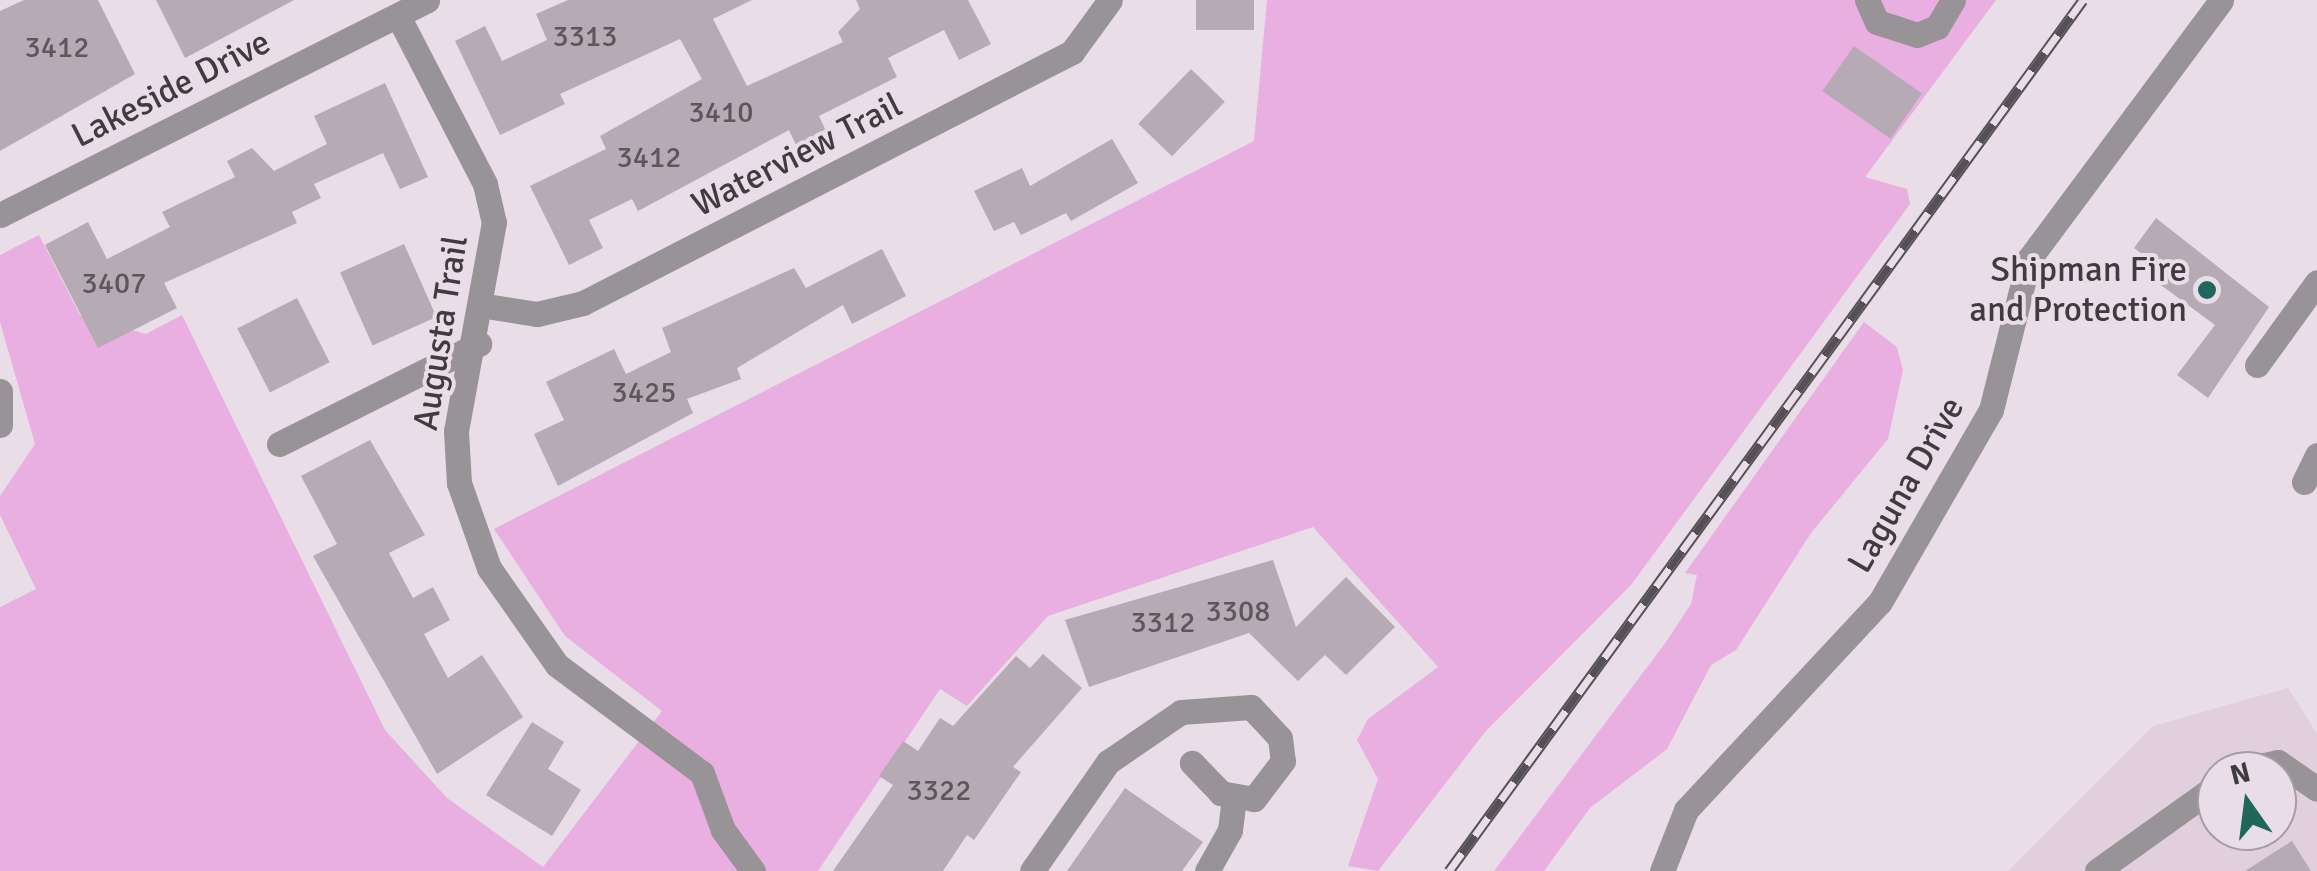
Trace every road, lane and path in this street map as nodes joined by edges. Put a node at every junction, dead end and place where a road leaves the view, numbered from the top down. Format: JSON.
{"nodes":[{"id":1,"x":427,"y":0,"type":"edge"},
{"id":2,"x":1110,"y":0,"type":"edge"},
{"id":3,"x":1867,"y":0,"type":"edge"},
{"id":4,"x":1953,"y":0,"type":"edge"},
{"id":5,"x":2221,"y":0,"type":"edge"},
{"id":6,"x":398,"y":16,"type":"junction"},
{"id":7,"x":0,"y":215,"type":"edge"},
{"id":8,"x":2317,"y":282,"type":"edge"},
{"id":9,"x":486,"y":306,"type":"junction"},
{"id":10,"x":478,"y":344,"type":"junction"},
{"id":11,"x":2257,"y":365,"type":"dead end"},
{"id":12,"x":0,"y":392,"type":"edge"},
{"id":13,"x":0,"y":425,"type":"edge"},
{"id":14,"x":280,"y":444,"type":"dead end"},
{"id":15,"x":2317,"y":456,"type":"edge"},
{"id":16,"x":2304,"y":482,"type":"dead end"},
{"id":17,"x":1192,"y":763,"type":"dead end"},
{"id":18,"x":1234,"y":798,"type":"junction"},
{"id":19,"x":2197,"y":799,"type":"edge"},
{"id":20,"x":753,"y":871,"type":"edge"},
{"id":21,"x":1032,"y":871,"type":"edge"},
{"id":22,"x":1207,"y":871,"type":"edge"},
{"id":23,"x":1662,"y":871,"type":"edge"},
{"id":24,"x":2097,"y":871,"type":"edge"}],
"edges":[{"from":1,"to":6,"type":"street","name":"Lakeside Drive"},
{"from":2,"to":9,"type":"street","name":"Waterview Trail"},
{"from":3,"to":4,"type":"street"},
{"from":5,"to":23,"type":"street","name":"Laguna Drive"},
{"from":6,"to":7,"type":"street","name":"Lakeside Drive"},
{"from":6,"to":9,"type":"street","name":"Augusta Trail"},
{"from":8,"to":11,"type":"street"},
{"from":9,"to":10,"type":"street","name":"Augusta Trail"},
{"from":10,"to":14,"type":"street"},
{"from":10,"to":20,"type":"street","name":"Augusta Trail"},
{"from":12,"to":13,"type":"street"},
{"from":15,"to":16,"type":"street"},
{"from":17,"to":18,"type":"street"},
{"from":18,"to":21,"type":"street"},
{"from":18,"to":22,"type":"street"},
{"from":19,"to":24,"type":"street"}]}
